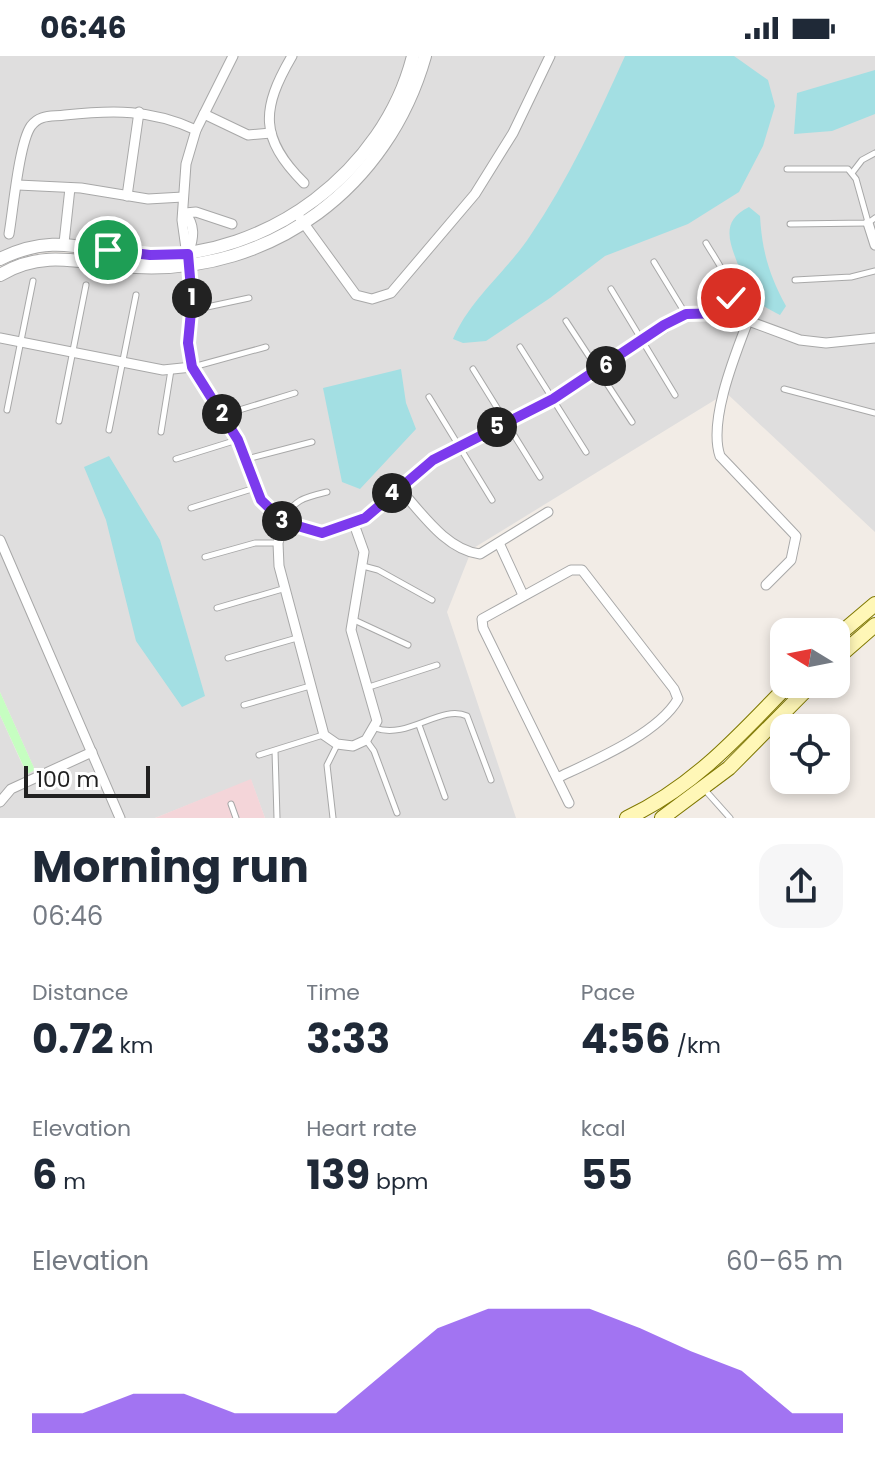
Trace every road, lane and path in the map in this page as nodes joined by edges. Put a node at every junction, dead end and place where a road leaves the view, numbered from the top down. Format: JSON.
{"nodes":[{"id":1,"x":233,"y":56,"type":"edge"},
{"id":2,"x":292,"y":56,"type":"edge"},
{"id":3,"x":413,"y":56,"type":"edge"},
{"id":4,"x":425,"y":56,"type":"edge"},
{"id":5,"x":550,"y":56,"type":"edge"},
{"id":6,"x":139,"y":112,"type":"junction"},
{"id":7,"x":204,"y":114,"type":"junction"},
{"id":8,"x":196,"y":130,"type":"junction"},
{"id":9,"x":271,"y":133,"type":"junction"},
{"id":10,"x":875,"y":153,"type":"edge"},
{"id":11,"x":787,"y":169,"type":"dead end"},
{"id":12,"x":852,"y":173,"type":"junction"},
{"id":13,"x":304,"y":183,"type":"dead end"},
{"id":14,"x":18,"y":185,"type":"junction"},
{"id":15,"x":70,"y":188,"type":"junction"},
{"id":16,"x":127,"y":196,"type":"junction"},
{"id":17,"x":183,"y":197,"type":"junction"},
{"id":18,"x":185,"y":213,"type":"junction"},
{"id":19,"x":300,"y":219,"type":"junction"},
{"id":20,"x":872,"y":220,"type":"edge"},
{"id":21,"x":232,"y":224,"type":"dead end"},
{"id":22,"x":790,"y":224,"type":"dead end"},
{"id":23,"x":9,"y":234,"type":"dead end"},
{"id":24,"x":64,"y":243,"type":"junction"},
{"id":25,"x":706,"y":243,"type":"dead end"},
{"id":26,"x":875,"y":245,"type":"edge"},
{"id":27,"x":0,"y":259,"type":"edge"},
{"id":28,"x":188,"y":260,"type":"junction"},
{"id":29,"x":654,"y":262,"type":"dead end"},
{"id":30,"x":875,"y":271,"type":"edge"},
{"id":31,"x":0,"y":275,"type":"edge"},
{"id":32,"x":795,"y":280,"type":"dead end"},
{"id":33,"x":33,"y":281,"type":"dead end"},
{"id":34,"x":86,"y":285,"type":"dead end"},
{"id":35,"x":611,"y":289,"type":"dead end"},
{"id":36,"x":136,"y":295,"type":"dead end"},
{"id":37,"x":249,"y":298,"type":"dead end"},
{"id":38,"x":192,"y":311,"type":"junction"},
{"id":39,"x":727,"y":313,"type":"junction"},
{"id":40,"x":686,"y":314,"type":"junction"},
{"id":41,"x":566,"y":321,"type":"dead end"},
{"id":42,"x":748,"y":321,"type":"junction"},
{"id":43,"x":0,"y":338,"type":"edge"},
{"id":44,"x":875,"y":338,"type":"edge"},
{"id":45,"x":643,"y":340,"type":"junction"},
{"id":46,"x":21,"y":341,"type":"junction"},
{"id":47,"x":266,"y":347,"type":"dead end"},
{"id":48,"x":520,"y":347,"type":"dead end"},
{"id":49,"x":74,"y":352,"type":"junction"},
{"id":50,"x":124,"y":362,"type":"junction"},
{"id":51,"x":192,"y":367,"type":"junction"},
{"id":52,"x":473,"y":369,"type":"dead end"},
{"id":53,"x":171,"y":370,"type":"junction"},
{"id":54,"x":599,"y":371,"type":"junction"},
{"id":55,"x":784,"y":389,"type":"dead end"},
{"id":56,"x":295,"y":393,"type":"dead end"},
{"id":57,"x":675,"y":395,"type":"dead end"},
{"id":58,"x":429,"y":397,"type":"dead end"},
{"id":59,"x":553,"y":399,"type":"junction"},
{"id":60,"x":7,"y":410,"type":"dead end"},
{"id":61,"x":875,"y":413,"type":"edge"},
{"id":62,"x":223,"y":415,"type":"junction"},
{"id":63,"x":59,"y":421,"type":"dead end"},
{"id":64,"x":632,"y":422,"type":"dead end"},
{"id":65,"x":506,"y":423,"type":"junction"},
{"id":66,"x":109,"y":430,"type":"dead end"},
{"id":67,"x":161,"y":432,"type":"dead end"},
{"id":68,"x":238,"y":440,"type":"junction"},
{"id":69,"x":312,"y":442,"type":"dead end"},
{"id":70,"x":458,"y":446,"type":"junction"},
{"id":71,"x":586,"y":452,"type":"dead end"},
{"id":72,"x":176,"y":459,"type":"dead end"},
{"id":73,"x":247,"y":459,"type":"junction"},
{"id":74,"x":540,"y":477,"type":"dead end"},
{"id":75,"x":256,"y":488,"type":"junction"},
{"id":76,"x":399,"y":488,"type":"junction"},
{"id":77,"x":327,"y":492,"type":"dead end"},
{"id":78,"x":492,"y":500,"type":"dead end"},
{"id":79,"x":191,"y":508,"type":"dead end"},
{"id":80,"x":548,"y":512,"type":"dead end"},
{"id":81,"x":284,"y":522,"type":"junction"},
{"id":82,"x":354,"y":524,"type":"junction"},
{"id":83,"x":0,"y":540,"type":"edge"},
{"id":84,"x":278,"y":543,"type":"junction"},
{"id":85,"x":499,"y":543,"type":"junction"},
{"id":86,"x":205,"y":557,"type":"dead end"},
{"id":87,"x":363,"y":566,"type":"junction"},
{"id":88,"x":766,"y":585,"type":"dead end"},
{"id":89,"x":287,"y":588,"type":"junction"},
{"id":90,"x":523,"y":595,"type":"junction"},
{"id":91,"x":432,"y":600,"type":"dead end"},
{"id":92,"x":875,"y":604,"type":"edge"},
{"id":93,"x":217,"y":608,"type":"dead end"},
{"id":94,"x":351,"y":619,"type":"junction"},
{"id":95,"x":850,"y":625,"type":"edge"},
{"id":96,"x":875,"y":625,"type":"edge"},
{"id":97,"x":297,"y":638,"type":"junction"},
{"id":98,"x":408,"y":645,"type":"dead end"},
{"id":99,"x":850,"y":647,"type":"edge"},
{"id":100,"x":228,"y":658,"type":"dead end"},
{"id":101,"x":437,"y":665,"type":"dead end"},
{"id":102,"x":310,"y":686,"type":"junction"},
{"id":103,"x":369,"y":687,"type":"junction"},
{"id":104,"x":775,"y":698,"type":"edge"},
{"id":105,"x":798,"y":698,"type":"edge"},
{"id":106,"x":244,"y":705,"type":"dead end"},
{"id":107,"x":419,"y":725,"type":"junction"},
{"id":108,"x":375,"y":728,"type":"junction"},
{"id":109,"x":324,"y":735,"type":"junction"},
{"id":110,"x":366,"y":740,"type":"junction"},
{"id":111,"x":337,"y":744,"type":"junction"},
{"id":112,"x":275,"y":751,"type":"junction"},
{"id":113,"x":92,"y":752,"type":"junction"},
{"id":114,"x":259,"y":755,"type":"dead end"},
{"id":115,"x":557,"y":778,"type":"junction"},
{"id":116,"x":491,"y":780,"type":"dead end"},
{"id":117,"x":704,"y":789,"type":"junction"},
{"id":118,"x":445,"y":797,"type":"dead end"},
{"id":119,"x":0,"y":802,"type":"edge"},
{"id":120,"x":569,"y":803,"type":"dead end"},
{"id":121,"x":231,"y":804,"type":"dead end"},
{"id":122,"x":397,"y":813,"type":"dead end"},
{"id":123,"x":120,"y":818,"type":"edge"},
{"id":124,"x":236,"y":818,"type":"edge"},
{"id":125,"x":277,"y":818,"type":"edge"},
{"id":126,"x":333,"y":818,"type":"edge"},
{"id":127,"x":627,"y":818,"type":"edge"},
{"id":128,"x":662,"y":818,"type":"edge"},
{"id":129,"x":730,"y":818,"type":"edge"}],
"edges":[{"from":1,"to":7,"type":"street"},
{"from":2,"to":9,"type":"street"},
{"from":3,"to":19,"type":"street"},
{"from":4,"to":19,"type":"street"},
{"from":5,"to":19,"type":"street"},
{"from":6,"to":8,"type":"street"},
{"from":6,"to":14,"type":"street"},
{"from":6,"to":16,"type":"street"},
{"from":7,"to":8,"type":"street"},
{"from":7,"to":9,"type":"street"},
{"from":8,"to":17,"type":"street"},
{"from":9,"to":13,"type":"street"},
{"from":10,"to":12,"type":"lane"},
{"from":11,"to":12,"type":"lane"},
{"from":12,"to":20,"type":"lane"},
{"from":14,"to":15,"type":"street"},
{"from":14,"to":23,"type":"street"},
{"from":15,"to":16,"type":"street"},
{"from":15,"to":24,"type":"street"},
{"from":16,"to":17,"type":"street"},
{"from":17,"to":18,"type":"street"},
{"from":18,"to":21,"type":"street"},
{"from":18,"to":28,"type":"street"},
{"from":19,"to":28,"type":"street"},
{"from":20,"to":22,"type":"lane"},
{"from":20,"to":26,"type":"street"},
{"from":24,"to":27,"type":"street"},
{"from":24,"to":28,"type":"street"},
{"from":25,"to":39,"type":"lane"},
{"from":28,"to":31,"type":"street"},
{"from":28,"to":38,"type":"street"},
{"from":29,"to":40,"type":"lane"},
{"from":30,"to":32,"type":"lane"},
{"from":33,"to":46,"type":"lane"},
{"from":34,"to":49,"type":"lane"},
{"from":35,"to":45,"type":"lane"},
{"from":36,"to":50,"type":"lane"},
{"from":37,"to":38,"type":"lane"},
{"from":38,"to":51,"type":"street"},
{"from":39,"to":40,"type":"street"},
{"from":39,"to":42,"type":"street"},
{"from":40,"to":45,"type":"street"},
{"from":41,"to":54,"type":"lane"},
{"from":42,"to":44,"type":"street"},
{"from":42,"to":88,"type":"street"},
{"from":43,"to":46,"type":"street"},
{"from":45,"to":54,"type":"street"},
{"from":45,"to":57,"type":"lane"},
{"from":46,"to":49,"type":"street"},
{"from":46,"to":60,"type":"lane"},
{"from":47,"to":51,"type":"lane"},
{"from":48,"to":59,"type":"lane"},
{"from":49,"to":50,"type":"street"},
{"from":49,"to":63,"type":"lane"},
{"from":50,"to":53,"type":"street"},
{"from":50,"to":66,"type":"lane"},
{"from":51,"to":53,"type":"street"},
{"from":51,"to":62,"type":"street"},
{"from":52,"to":65,"type":"lane"},
{"from":53,"to":67,"type":"lane"},
{"from":54,"to":59,"type":"street"},
{"from":54,"to":64,"type":"lane"},
{"from":55,"to":61,"type":"lane"},
{"from":56,"to":62,"type":"lane"},
{"from":58,"to":70,"type":"lane"},
{"from":59,"to":65,"type":"street"},
{"from":59,"to":71,"type":"lane"},
{"from":62,"to":68,"type":"street"},
{"from":65,"to":70,"type":"street"},
{"from":65,"to":74,"type":"lane"},
{"from":68,"to":72,"type":"lane"},
{"from":68,"to":73,"type":"street"},
{"from":69,"to":73,"type":"lane"},
{"from":70,"to":76,"type":"street"},
{"from":70,"to":78,"type":"lane"},
{"from":73,"to":75,"type":"street"},
{"from":75,"to":79,"type":"lane"},
{"from":75,"to":81,"type":"street"},
{"from":76,"to":82,"type":"street"},
{"from":76,"to":85,"type":"street"},
{"from":77,"to":81,"type":"lane"},
{"from":80,"to":85,"type":"street"},
{"from":81,"to":82,"type":"street"},
{"from":81,"to":84,"type":"street"},
{"from":82,"to":87,"type":"street"},
{"from":83,"to":113,"type":"street"},
{"from":84,"to":86,"type":"lane"},
{"from":84,"to":89,"type":"street"},
{"from":85,"to":90,"type":"street"},
{"from":87,"to":91,"type":"lane"},
{"from":87,"to":94,"type":"street"},
{"from":89,"to":93,"type":"lane"},
{"from":89,"to":97,"type":"street"},
{"from":90,"to":115,"type":"street"},
{"from":90,"to":115,"type":"street"},
{"from":92,"to":95,"type":"main road"},
{"from":94,"to":98,"type":"lane"},
{"from":94,"to":103,"type":"street"},
{"from":96,"to":99,"type":"main road"},
{"from":97,"to":100,"type":"lane"},
{"from":97,"to":102,"type":"street"},
{"from":101,"to":103,"type":"lane"},
{"from":102,"to":106,"type":"lane"},
{"from":102,"to":109,"type":"street"},
{"from":103,"to":108,"type":"street"},
{"from":104,"to":127,"type":"main road"},
{"from":105,"to":117,"type":"main road"},
{"from":107,"to":108,"type":"lane"},
{"from":107,"to":116,"type":"lane"},
{"from":107,"to":118,"type":"lane"},
{"from":108,"to":110,"type":"street"},
{"from":109,"to":111,"type":"street"},
{"from":109,"to":112,"type":"lane"},
{"from":110,"to":111,"type":"street"},
{"from":110,"to":122,"type":"lane"},
{"from":111,"to":126,"type":"lane"},
{"from":112,"to":114,"type":"lane"},
{"from":112,"to":125,"type":"lane"},
{"from":113,"to":119,"type":"street"},
{"from":113,"to":123,"type":"street"},
{"from":115,"to":120,"type":"street"},
{"from":117,"to":128,"type":"main road"},
{"from":117,"to":129,"type":"lane"},
{"from":121,"to":124,"type":"lane"}]}
